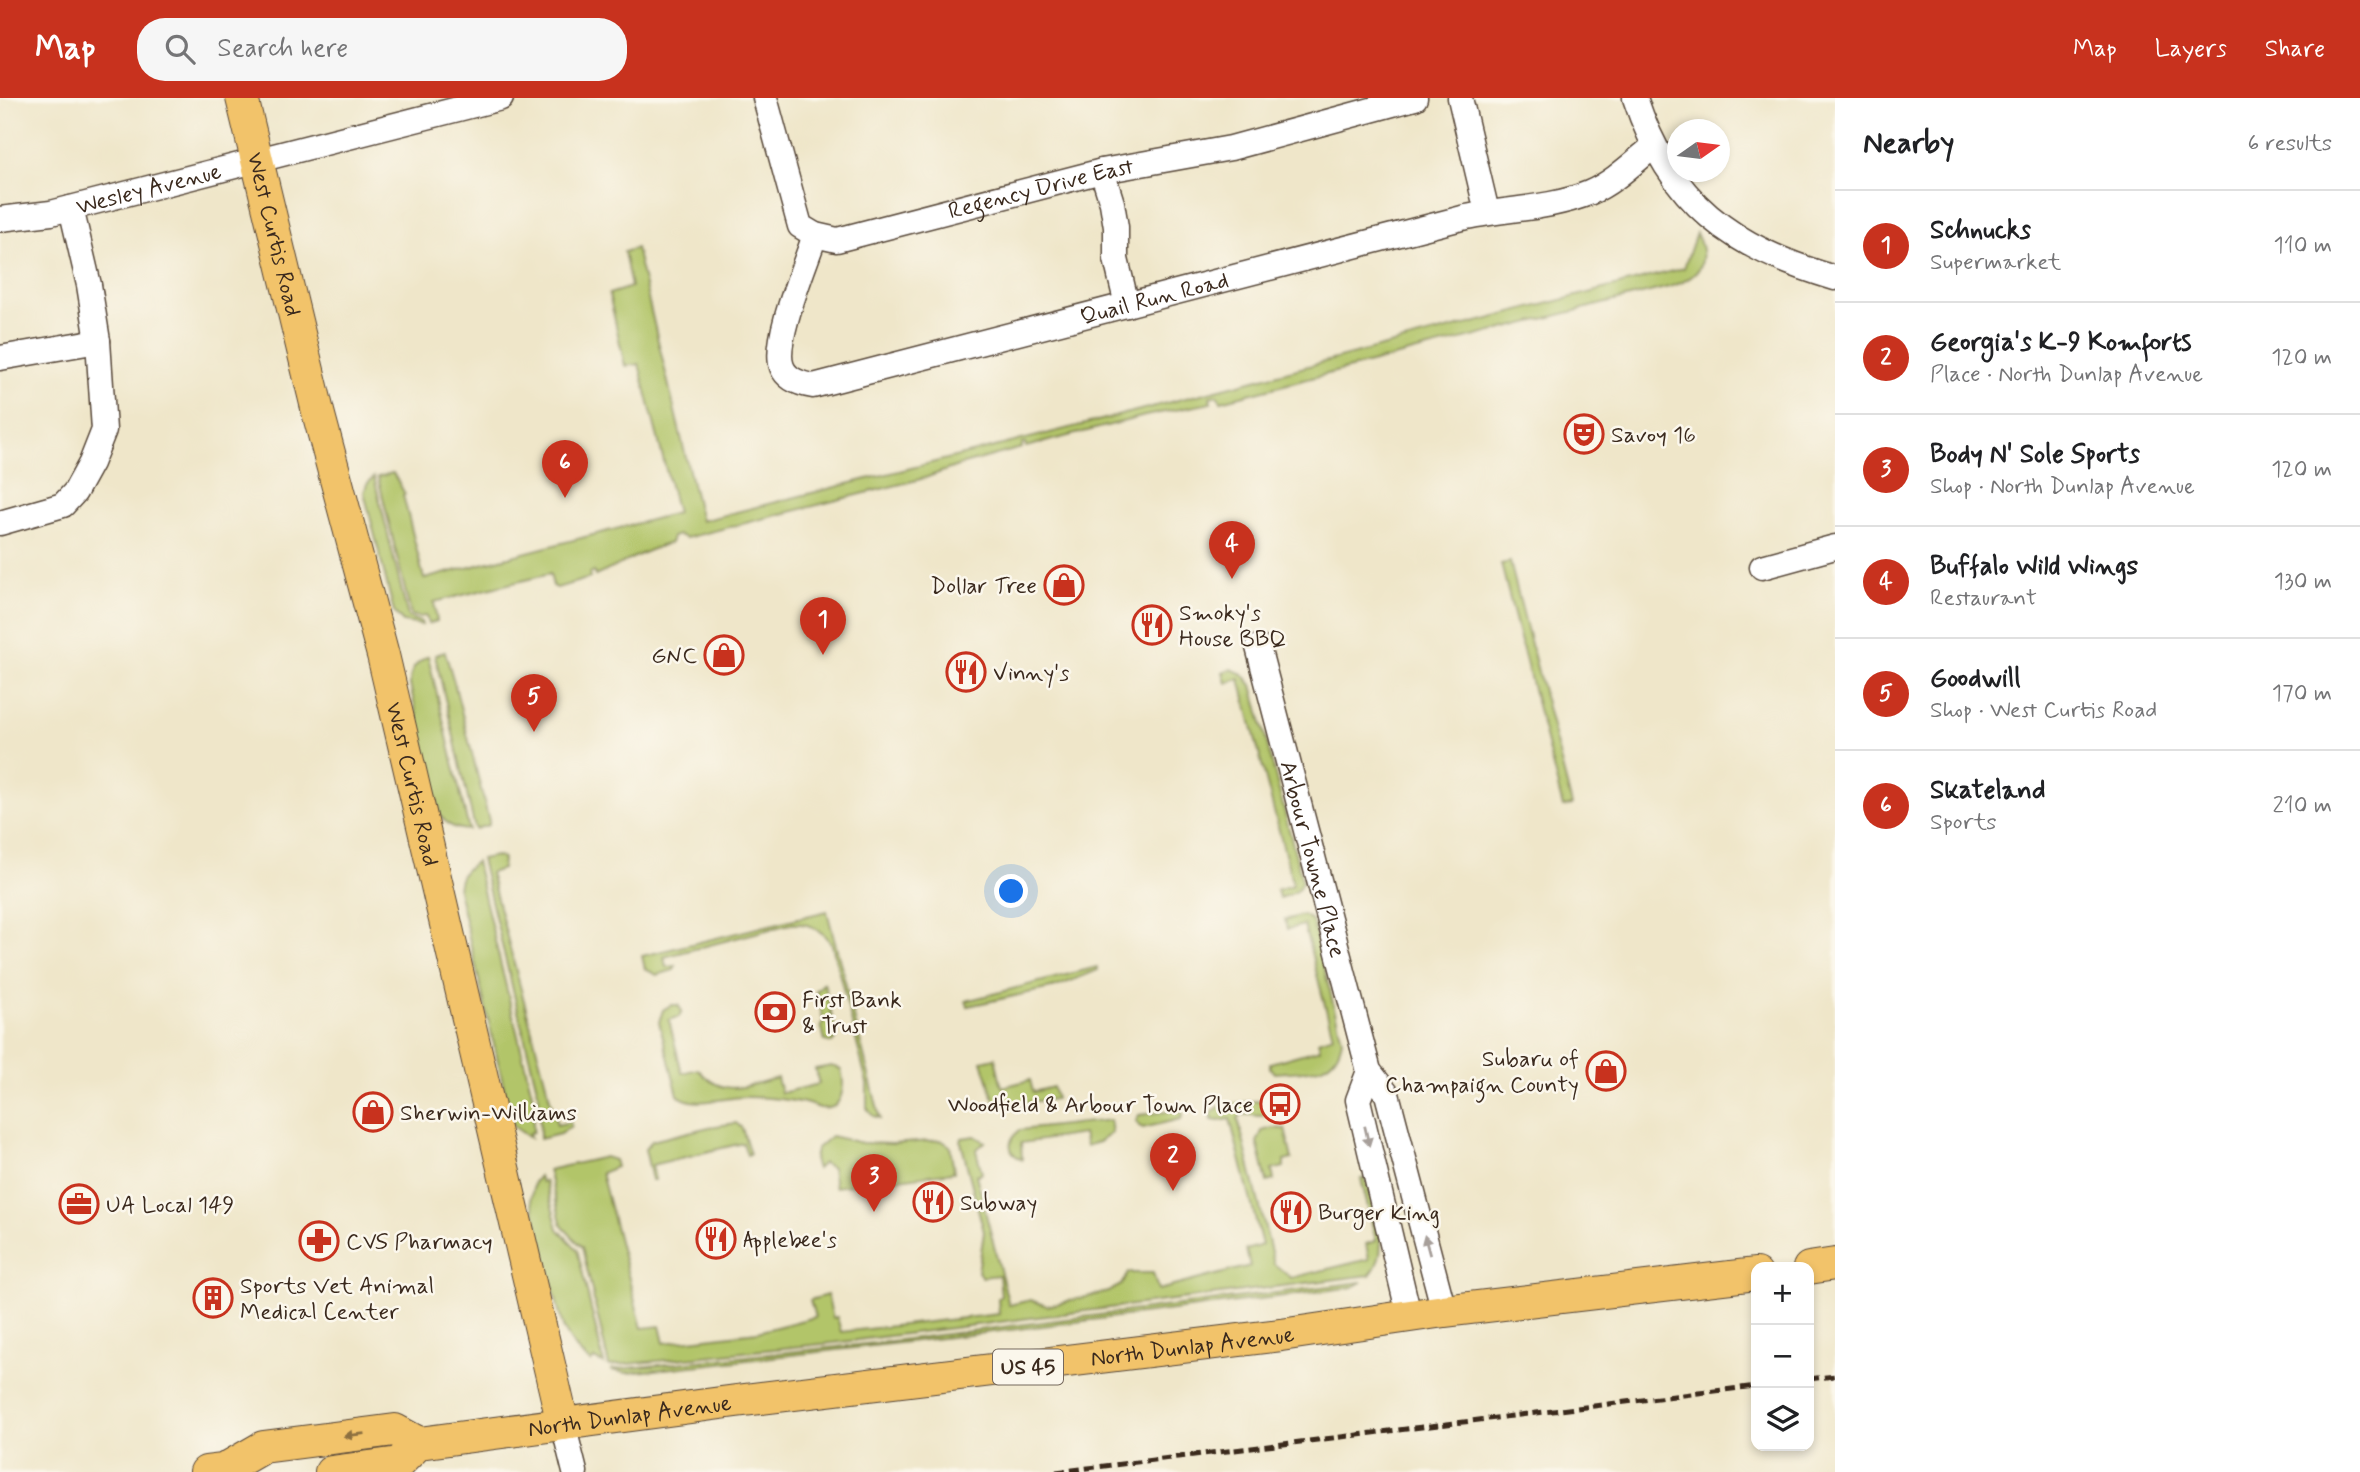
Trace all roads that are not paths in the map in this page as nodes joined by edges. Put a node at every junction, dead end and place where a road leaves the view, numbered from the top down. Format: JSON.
{"nodes":[{"id":1,"x":242,"y":98,"type":"edge"},
{"id":2,"x":501,"y":98,"type":"edge"},
{"id":3,"x":765,"y":98,"type":"edge"},
{"id":4,"x":1415,"y":98,"type":"edge"},
{"id":5,"x":1460,"y":98,"type":"edge"},
{"id":6,"x":1635,"y":98,"type":"edge"},
{"id":7,"x":1654,"y":146,"type":"junction"},
{"id":8,"x":257,"y":161,"type":"junction"},
{"id":9,"x":1102,"y":171,"type":"junction"},
{"id":10,"x":71,"y":208,"type":"junction"},
{"id":11,"x":1487,"y":212,"type":"junction"},
{"id":12,"x":0,"y":219,"type":"edge"},
{"id":13,"x":815,"y":235,"type":"junction"},
{"id":14,"x":1835,"y":278,"type":"edge"},
{"id":15,"x":1127,"y":304,"type":"junction"},
{"id":16,"x":98,"y":341,"type":"junction"},
{"id":17,"x":0,"y":358,"type":"edge"},
{"id":18,"x":0,"y":523,"type":"edge"},
{"id":19,"x":1835,"y":547,"type":"edge"},
{"id":20,"x":1762,"y":566,"type":"dead end"},
{"id":21,"x":1258,"y":648,"type":"dead end"},
{"id":22,"x":1368,"y":1071,"type":"junction"},
{"id":23,"x":1835,"y":1264,"type":"edge"},
{"id":24,"x":1814,"y":1267,"type":"edge"},
{"id":25,"x":1751,"y":1275,"type":"edge"},
{"id":26,"x":1444,"y":1311,"type":"junction"},
{"id":27,"x":1409,"y":1315,"type":"junction"},
{"id":28,"x":564,"y":1424,"type":"junction"},
{"id":29,"x":419,"y":1443,"type":"junction"},
{"id":30,"x":221,"y":1471,"type":"edge"},
{"id":31,"x":331,"y":1472,"type":"edge"},
{"id":32,"x":575,"y":1472,"type":"edge"}],
"edges":[{"from":1,"to":8,"type":"main road","name":"West Curtis Road"},
{"from":2,"to":8,"type":"street","name":"Wesley Avenue"},
{"from":3,"to":13,"type":"street"},
{"from":4,"to":9,"type":"street","name":"Regency Drive East"},
{"from":5,"to":11,"type":"street"},
{"from":6,"to":7,"type":"street"},
{"from":7,"to":11,"type":"street","name":"Quail Run Road"},
{"from":7,"to":14,"type":"street"},
{"from":8,"to":10,"type":"street","name":"Wesley Avenue"},
{"from":8,"to":28,"type":"main road","name":"West Curtis Road"},
{"from":9,"to":13,"type":"street","name":"Regency Drive East"},
{"from":9,"to":15,"type":"street"},
{"from":10,"to":12,"type":"street","name":"Wesley Avenue"},
{"from":10,"to":16,"type":"street"},
{"from":11,"to":15,"type":"street","name":"Quail Run Road"},
{"from":13,"to":15,"type":"street","name":"Quail Run Road"},
{"from":16,"to":17,"type":"street"},
{"from":16,"to":18,"type":"street"},
{"from":19,"to":20,"type":"street"},
{"from":21,"to":22,"type":"street","name":"Arbour Towne Place"},
{"from":26,"to":22,"type":"street","name":"Arbour Towne Place","one_way":true},
{"from":22,"to":27,"type":"street","name":"Arbour Towne Place","one_way":true},
{"from":23,"to":24,"type":"main road"},
{"from":25,"to":26,"type":"main road","name":"North Dunlap Avenue","number":"US 45"},
{"from":26,"to":27,"type":"main road","name":"North Dunlap Avenue","number":"US 45"},
{"from":27,"to":28,"type":"main road","name":"North Dunlap Avenue","number":"US 45"},
{"from":28,"to":29,"type":"main road","name":"North Dunlap Avenue","number":"US 45"},
{"from":28,"to":32,"type":"street","name":"West Curtis Road"},
{"from":29,"to":30,"type":"main road","name":"North Dunlap Avenue","number":"US 45","one_way":true},
{"from":29,"to":31,"type":"main road"}]}
